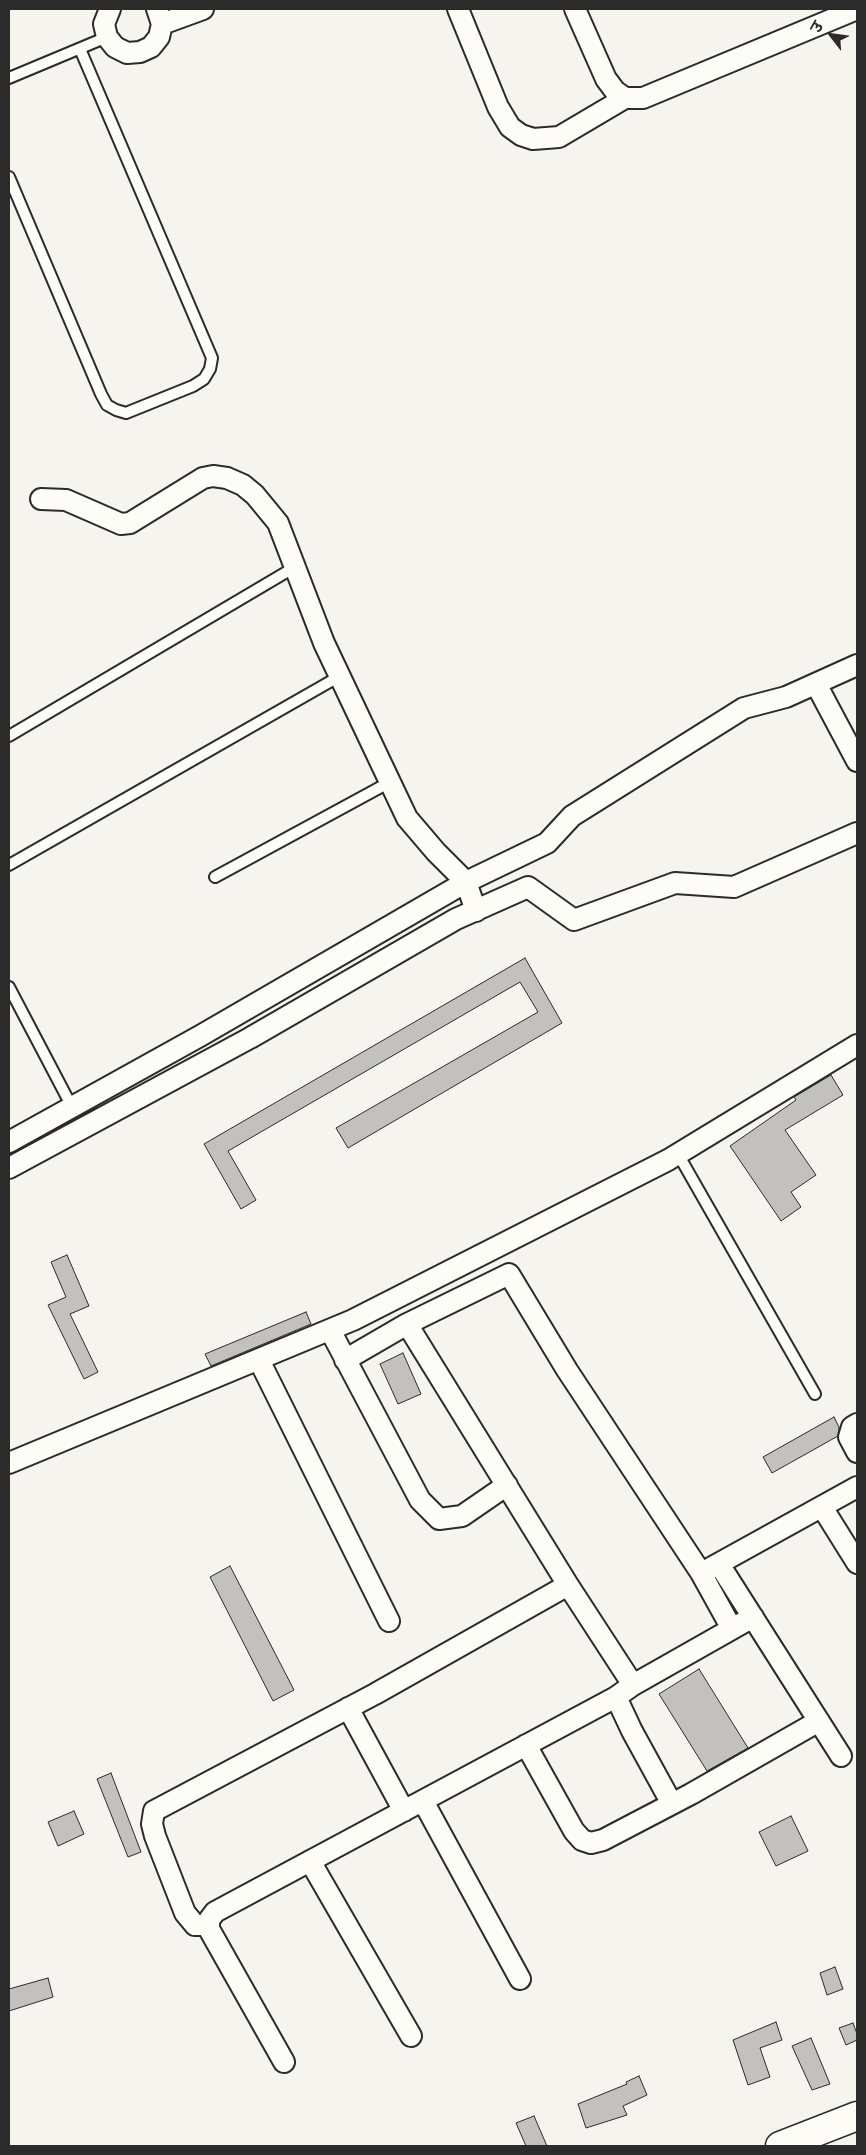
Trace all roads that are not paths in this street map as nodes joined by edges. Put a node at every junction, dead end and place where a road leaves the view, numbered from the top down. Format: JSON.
{"nodes":[{"id":1,"x":203,"y":9,"type":"edge"},
{"id":2,"x":458,"y":9,"type":"edge"},
{"id":3,"x":576,"y":9,"type":"edge"},
{"id":4,"x":857,"y":9,"type":"edge"},
{"id":5,"x":108,"y":10,"type":"edge"},
{"id":6,"x":160,"y":16,"type":"edge"},
{"id":7,"x":107,"y":37,"type":"junction"},
{"id":8,"x":80,"y":49,"type":"junction"},
{"id":9,"x":9,"y":78,"type":"edge"},
{"id":10,"x":625,"y":98,"type":"junction"},
{"id":11,"x":9,"y":177,"type":"edge"},
{"id":12,"x":41,"y":499,"type":"dead end"},
{"id":13,"x":295,"y":568,"type":"junction"},
{"id":14,"x":857,"y":665,"type":"edge"},
{"id":15,"x":340,"y":676,"type":"junction"},
{"id":16,"x":816,"y":684,"type":"junction"},
{"id":17,"x":9,"y":736,"type":"edge"},
{"id":18,"x":857,"y":761,"type":"edge"},
{"id":19,"x":390,"y":782,"type":"junction"},
{"id":20,"x":857,"y":833,"type":"edge"},
{"id":21,"x":9,"y":865,"type":"edge"},
{"id":22,"x":215,"y":877,"type":"dead end"},
{"id":23,"x":466,"y":882,"type":"junction"},
{"id":24,"x":476,"y":910,"type":"junction"},
{"id":25,"x":9,"y":987,"type":"edge"},
{"id":26,"x":857,"y":1045,"type":"edge"},
{"id":27,"x":72,"y":1107,"type":"junction"},
{"id":28,"x":9,"y":1142,"type":"edge"},
{"id":29,"x":678,"y":1154,"type":"junction"},
{"id":30,"x":9,"y":1168,"type":"edge"},
{"id":31,"x":407,"y":1324,"type":"junction"},
{"id":32,"x":330,"y":1330,"type":"junction"},
{"id":33,"x":259,"y":1360,"type":"junction"},
{"id":34,"x":345,"y":1360,"type":"junction"},
{"id":35,"x":815,"y":1394,"type":"dead end"},
{"id":36,"x":857,"y":1424,"type":"edge"},
{"id":37,"x":857,"y":1452,"type":"edge"},
{"id":38,"x":9,"y":1463,"type":"edge"},
{"id":39,"x":507,"y":1485,"type":"junction"},
{"id":40,"x":857,"y":1487,"type":"edge"},
{"id":41,"x":822,"y":1507,"type":"junction"},
{"id":42,"x":857,"y":1563,"type":"edge"},
{"id":43,"x":719,"y":1564,"type":"junction"},
{"id":44,"x":701,"y":1573,"type":"junction"},
{"id":45,"x":568,"y":1584,"type":"junction"},
{"id":46,"x":753,"y":1617,"type":"junction"},
{"id":47,"x":389,"y":1621,"type":"dead end"},
{"id":48,"x":732,"y":1628,"type":"junction"},
{"id":49,"x":633,"y":1685,"type":"junction"},
{"id":50,"x":616,"y":1697,"type":"junction"},
{"id":51,"x":348,"y":1708,"type":"junction"},
{"id":52,"x":819,"y":1721,"type":"junction"},
{"id":53,"x":526,"y":1745,"type":"junction"},
{"id":54,"x":841,"y":1756,"type":"dead end"},
{"id":55,"x":424,"y":1801,"type":"junction"},
{"id":56,"x":672,"y":1804,"type":"junction"},
{"id":57,"x":404,"y":1811,"type":"junction"},
{"id":58,"x":310,"y":1861,"type":"junction"},
{"id":59,"x":208,"y":1925,"type":"junction"},
{"id":60,"x":520,"y":1979,"type":"dead end"},
{"id":61,"x":411,"y":2036,"type":"dead end"},
{"id":62,"x":284,"y":2062,"type":"dead end"},
{"id":63,"x":857,"y":2116,"type":"edge"},
{"id":64,"x":780,"y":2146,"type":"edge"}],
"edges":[{"from":1,"to":6,"type":"street"},
{"from":2,"to":10,"type":"street"},
{"from":3,"to":10,"type":"street"},
{"from":4,"to":10,"type":"street"},
{"from":5,"to":7,"type":"street"},
{"from":6,"to":7,"type":"street"},
{"from":7,"to":8,"type":"lane"},
{"from":8,"to":9,"type":"lane"},
{"from":8,"to":11,"type":"lane"},
{"from":12,"to":13,"type":"street"},
{"from":13,"to":15,"type":"street"},
{"from":13,"to":17,"type":"lane"},
{"from":14,"to":16,"type":"street"},
{"from":15,"to":19,"type":"street"},
{"from":15,"to":21,"type":"lane"},
{"from":16,"to":18,"type":"street"},
{"from":16,"to":23,"type":"street"},
{"from":19,"to":22,"type":"lane"},
{"from":19,"to":23,"type":"street"},
{"from":20,"to":24,"type":"street"},
{"from":23,"to":24,"type":"street"},
{"from":23,"to":27,"type":"street"},
{"from":24,"to":30,"type":"street"},
{"from":25,"to":27,"type":"lane"},
{"from":26,"to":29,"type":"street"},
{"from":27,"to":28,"type":"street"},
{"from":29,"to":32,"type":"street"},
{"from":29,"to":35,"type":"lane"},
{"from":31,"to":34,"type":"street"},
{"from":31,"to":39,"type":"street"},
{"from":31,"to":44,"type":"street"},
{"from":32,"to":33,"type":"street"},
{"from":32,"to":34,"type":"street"},
{"from":33,"to":38,"type":"street"},
{"from":33,"to":47,"type":"street"},
{"from":34,"to":39,"type":"street"},
{"from":36,"to":37,"type":"street"},
{"from":39,"to":45,"type":"street"},
{"from":40,"to":41,"type":"street"},
{"from":41,"to":42,"type":"street"},
{"from":41,"to":43,"type":"street"},
{"from":43,"to":44,"type":"street"},
{"from":43,"to":46,"type":"street"},
{"from":44,"to":48,"type":"street"},
{"from":45,"to":49,"type":"street"},
{"from":45,"to":51,"type":"street"},
{"from":46,"to":48,"type":"street"},
{"from":46,"to":52,"type":"street"},
{"from":48,"to":49,"type":"street"},
{"from":49,"to":50,"type":"street"},
{"from":50,"to":53,"type":"street"},
{"from":50,"to":56,"type":"street"},
{"from":51,"to":57,"type":"street"},
{"from":51,"to":59,"type":"street"},
{"from":52,"to":54,"type":"street"},
{"from":52,"to":56,"type":"street"},
{"from":53,"to":55,"type":"street"},
{"from":53,"to":56,"type":"street"},
{"from":55,"to":57,"type":"street"},
{"from":55,"to":60,"type":"street"},
{"from":57,"to":58,"type":"street"},
{"from":58,"to":59,"type":"street"},
{"from":58,"to":61,"type":"street"},
{"from":59,"to":62,"type":"street"},
{"from":63,"to":64,"type":"street"}]}
